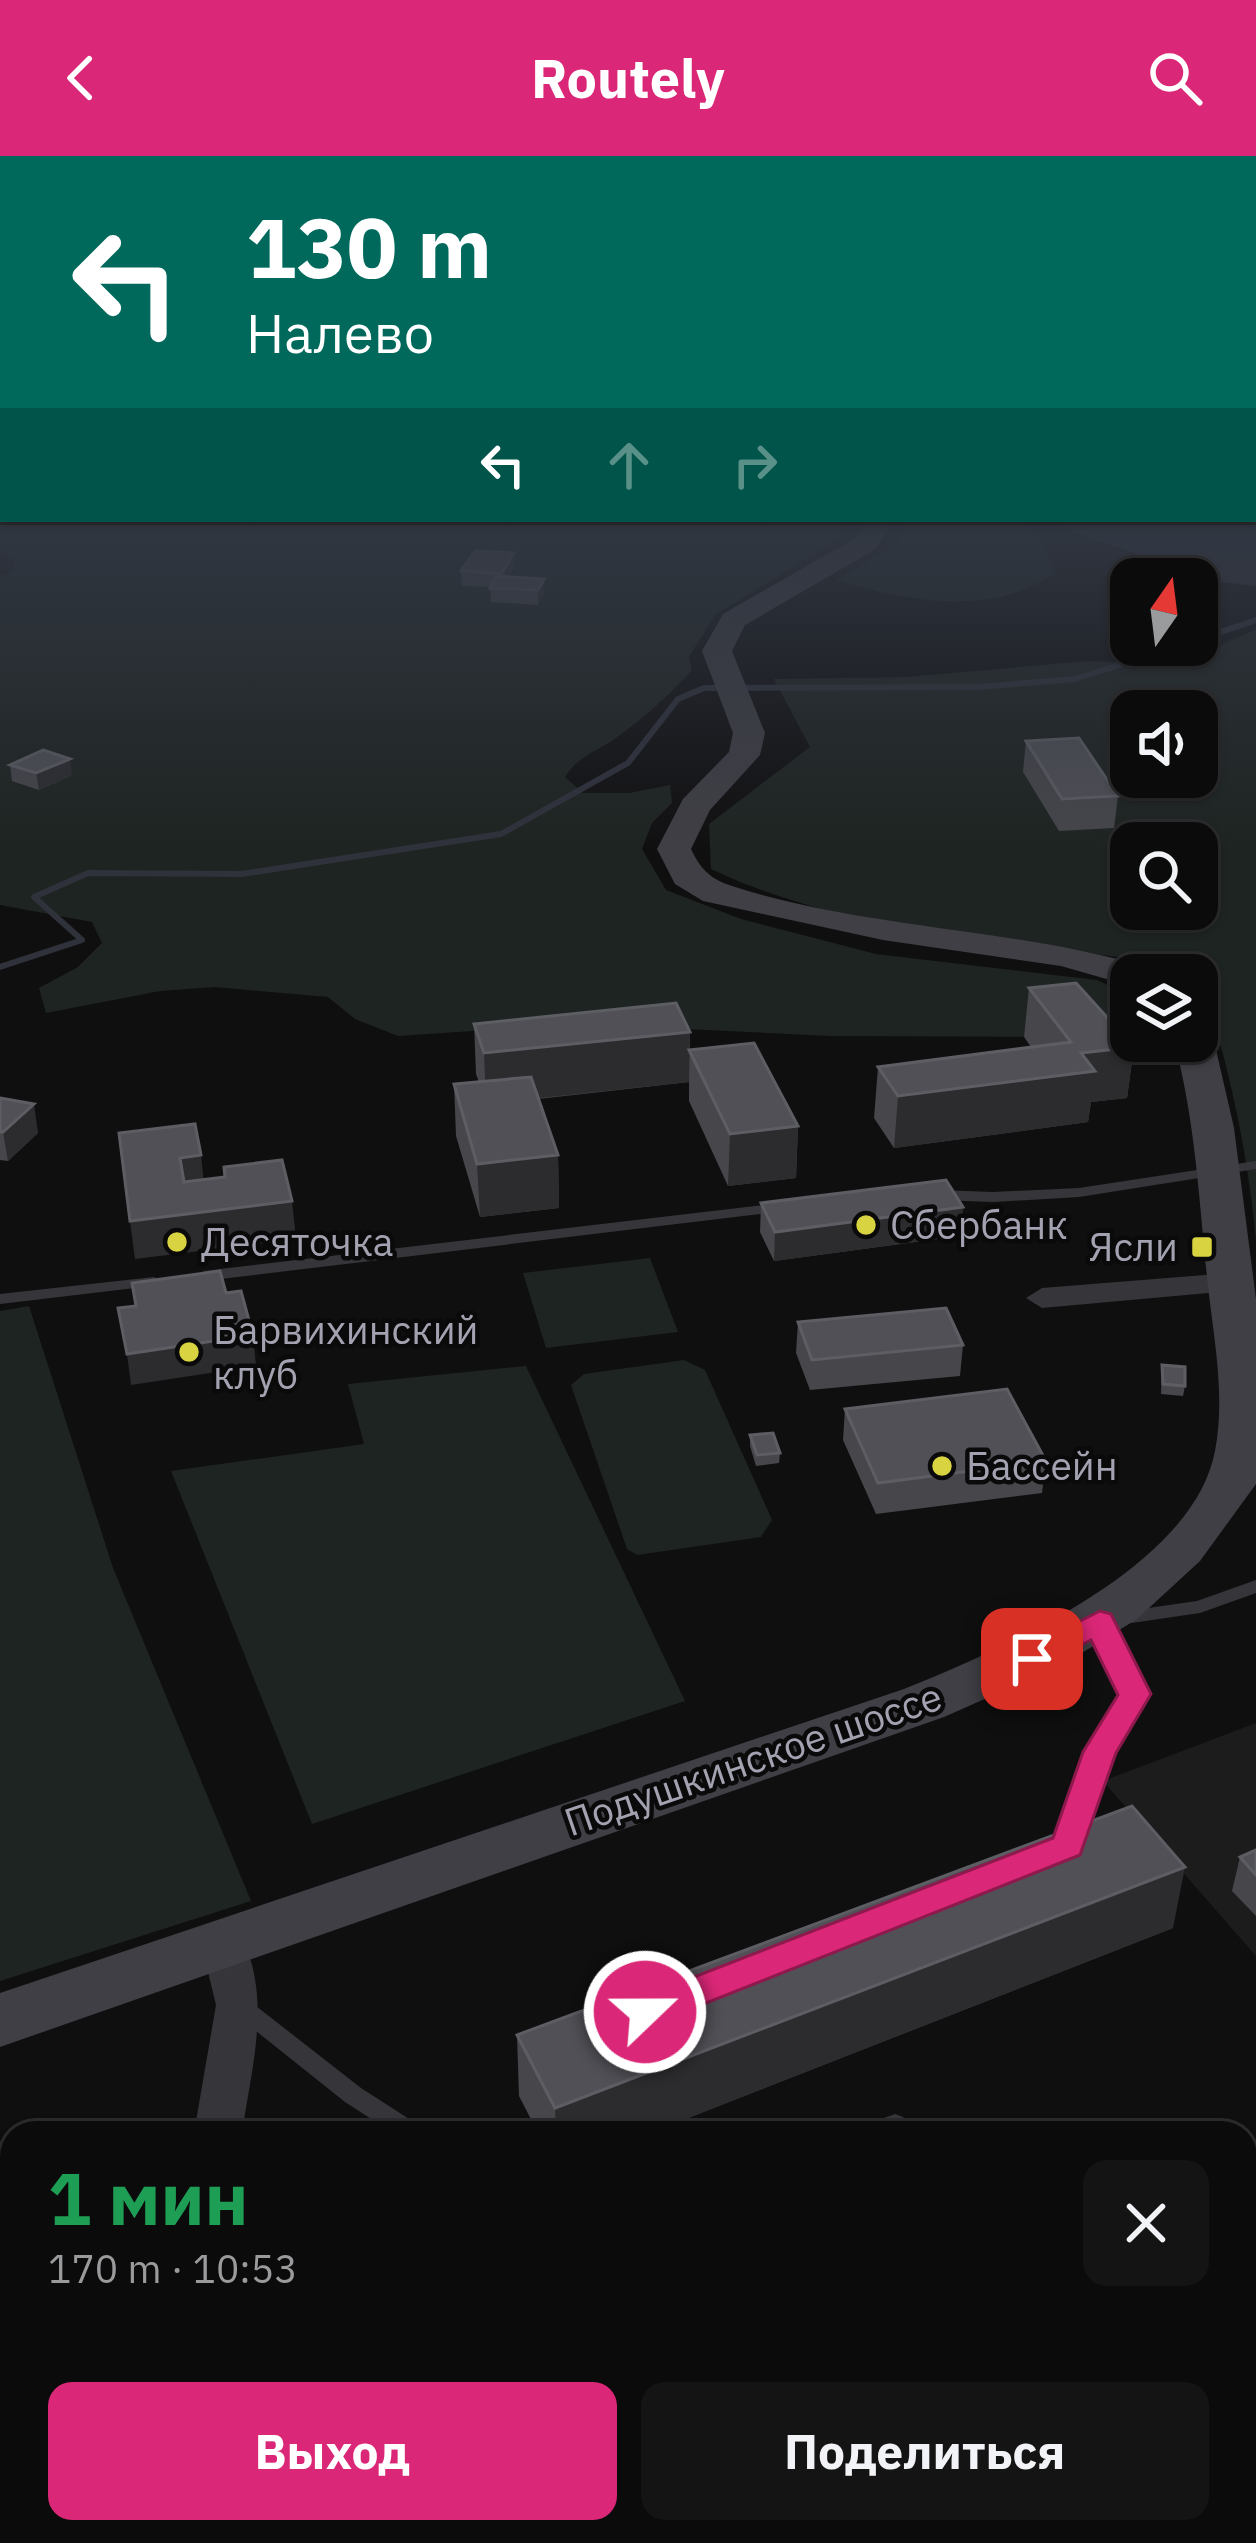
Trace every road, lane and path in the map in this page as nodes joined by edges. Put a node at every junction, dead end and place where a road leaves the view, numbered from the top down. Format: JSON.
{"nodes":[{"id":1,"x":730,"y":627,"type":"edge"},
{"id":2,"x":1110,"y":969,"type":"edge"},
{"id":3,"x":1201,"y":1062,"type":"edge"},
{"id":4,"x":1236,"y":1166,"type":"edge"},
{"id":5,"x":912,"y":1193,"type":"edge"},
{"id":6,"x":805,"y":1205,"type":"edge"},
{"id":7,"x":187,"y":1278,"type":"edge"},
{"id":8,"x":165,"y":1280,"type":"edge"},
{"id":9,"x":1230,"y":1283,"type":"junction"},
{"id":10,"x":1042,"y":1298,"type":"dead end"},
{"id":11,"x":0,"y":1299,"type":"edge"},
{"id":12,"x":1245,"y":1482,"type":"edge"},
{"id":13,"x":1256,"y":1586,"type":"edge"},
{"id":14,"x":1100,"y":1622,"type":"junction"},
{"id":15,"x":1046,"y":1855,"type":"edge"},
{"id":16,"x":223,"y":1942,"type":"junction"},
{"id":17,"x":238,"y":2005,"type":"junction"},
{"id":18,"x":0,"y":2020,"type":"edge"},
{"id":19,"x":220,"y":2121,"type":"edge"},
{"id":20,"x":393,"y":2121,"type":"edge"}],
"edges":[{"from":1,"to":2,"type":"main road"},
{"from":3,"to":4,"type":"main road","name":"Подушкинское шоссе"},
{"from":4,"to":5,"type":"lane"},
{"from":4,"to":9,"type":"main road","name":"Подушкинское шоссе"},
{"from":6,"to":7,"type":"lane"},
{"from":8,"to":11,"type":"lane"},
{"from":9,"to":10,"type":"street"},
{"from":9,"to":12,"type":"main road","name":"Подушкинское шоссе"},
{"from":12,"to":14,"type":"main road","name":"Подушкинское шоссе"},
{"from":13,"to":14,"type":"lane"},
{"from":14,"to":15,"type":"lane"},
{"from":14,"to":16,"type":"main road","name":"Подушкинское шоссе"},
{"from":16,"to":17,"type":"street"},
{"from":16,"to":18,"type":"main road","name":"Подушкинское шоссе"},
{"from":17,"to":19,"type":"street"},
{"from":17,"to":20,"type":"lane"}]}
